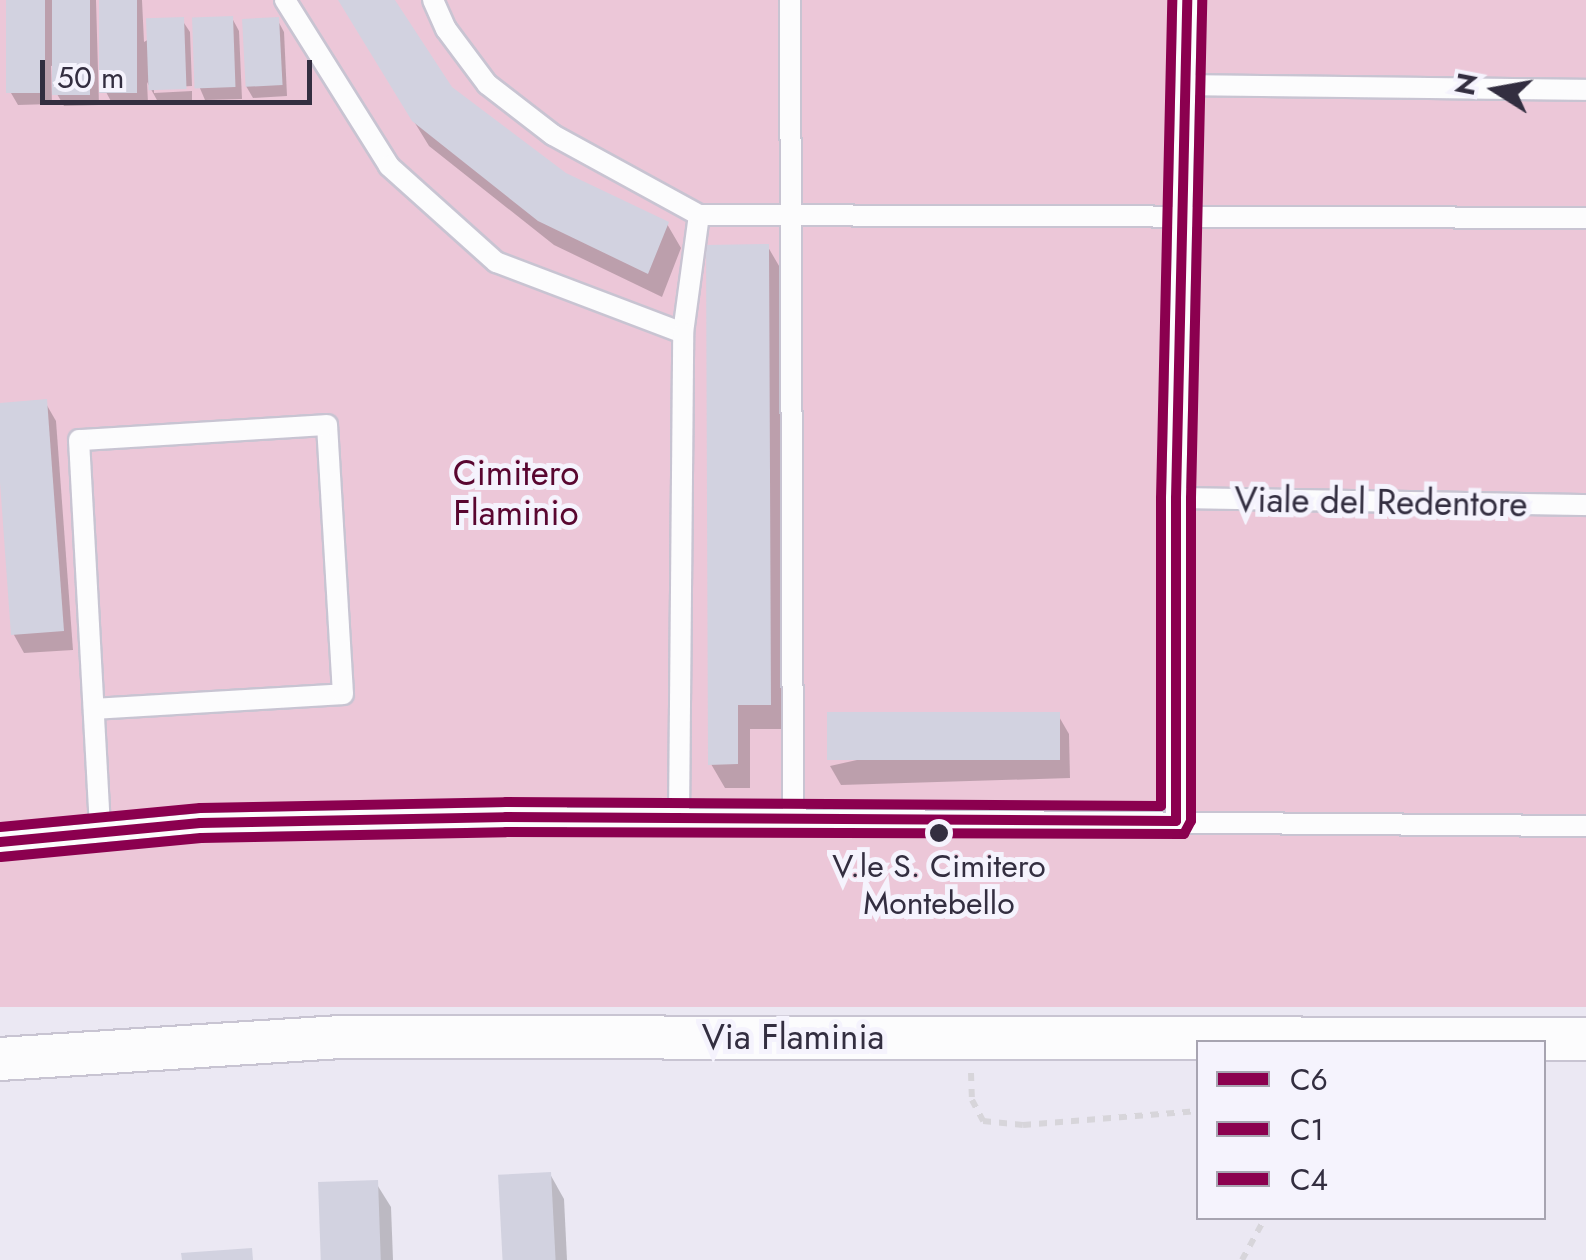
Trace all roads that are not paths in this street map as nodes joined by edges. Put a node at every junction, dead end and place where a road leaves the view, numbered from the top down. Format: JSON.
{"nodes":[{"id":1,"x":285,"y":0,"type":"edge"},
{"id":2,"x":433,"y":0,"type":"edge"},
{"id":3,"x":790,"y":0,"type":"edge"},
{"id":4,"x":1187,"y":0,"type":"edge"},
{"id":5,"x":1188,"y":86,"type":"junction"},
{"id":6,"x":1586,"y":90,"type":"edge"},
{"id":7,"x":699,"y":214,"type":"junction"},
{"id":8,"x":1184,"y":217,"type":"junction"},
{"id":9,"x":793,"y":218,"type":"junction"},
{"id":10,"x":1586,"y":218,"type":"edge"},
{"id":11,"x":683,"y":333,"type":"junction"},
{"id":12,"x":1176,"y":498,"type":"junction"},
{"id":13,"x":1586,"y":505,"type":"edge"},
{"id":14,"x":94,"y":709,"type":"junction"},
{"id":15,"x":679,"y":819,"type":"junction"},
{"id":16,"x":793,"y":820,"type":"junction"},
{"id":17,"x":1176,"y":821,"type":"junction"},
{"id":18,"x":1586,"y":826,"type":"edge"},
{"id":19,"x":100,"y":831,"type":"junction"},
{"id":20,"x":0,"y":842,"type":"edge"},
{"id":21,"x":1586,"y":1039,"type":"edge"},
{"id":22,"x":0,"y":1059,"type":"edge"}],
"edges":[{"from":1,"to":11,"type":"lane"},
{"from":2,"to":7,"type":"lane"},
{"from":3,"to":9,"type":"lane"},
{"from":4,"to":5,"type":"lane"},
{"from":5,"to":6,"type":"lane"},
{"from":5,"to":8,"type":"lane"},
{"from":7,"to":9,"type":"lane"},
{"from":7,"to":11,"type":"lane"},
{"from":8,"to":9,"type":"lane"},
{"from":8,"to":10,"type":"lane"},
{"from":8,"to":12,"type":"lane"},
{"from":9,"to":16,"type":"lane"},
{"from":11,"to":15,"type":"lane"},
{"from":12,"to":13,"type":"lane","name":"Viale del Redentore"},
{"from":12,"to":17,"type":"lane"},
{"from":14,"to":14,"type":"lane"},
{"from":14,"to":19,"type":"lane"},
{"from":15,"to":16,"type":"lane"},
{"from":15,"to":19,"type":"lane"},
{"from":16,"to":17,"type":"lane"},
{"from":17,"to":18,"type":"lane"},
{"from":19,"to":20,"type":"lane"},
{"from":21,"to":22,"type":"street","name":"Via Flaminia"}]}
